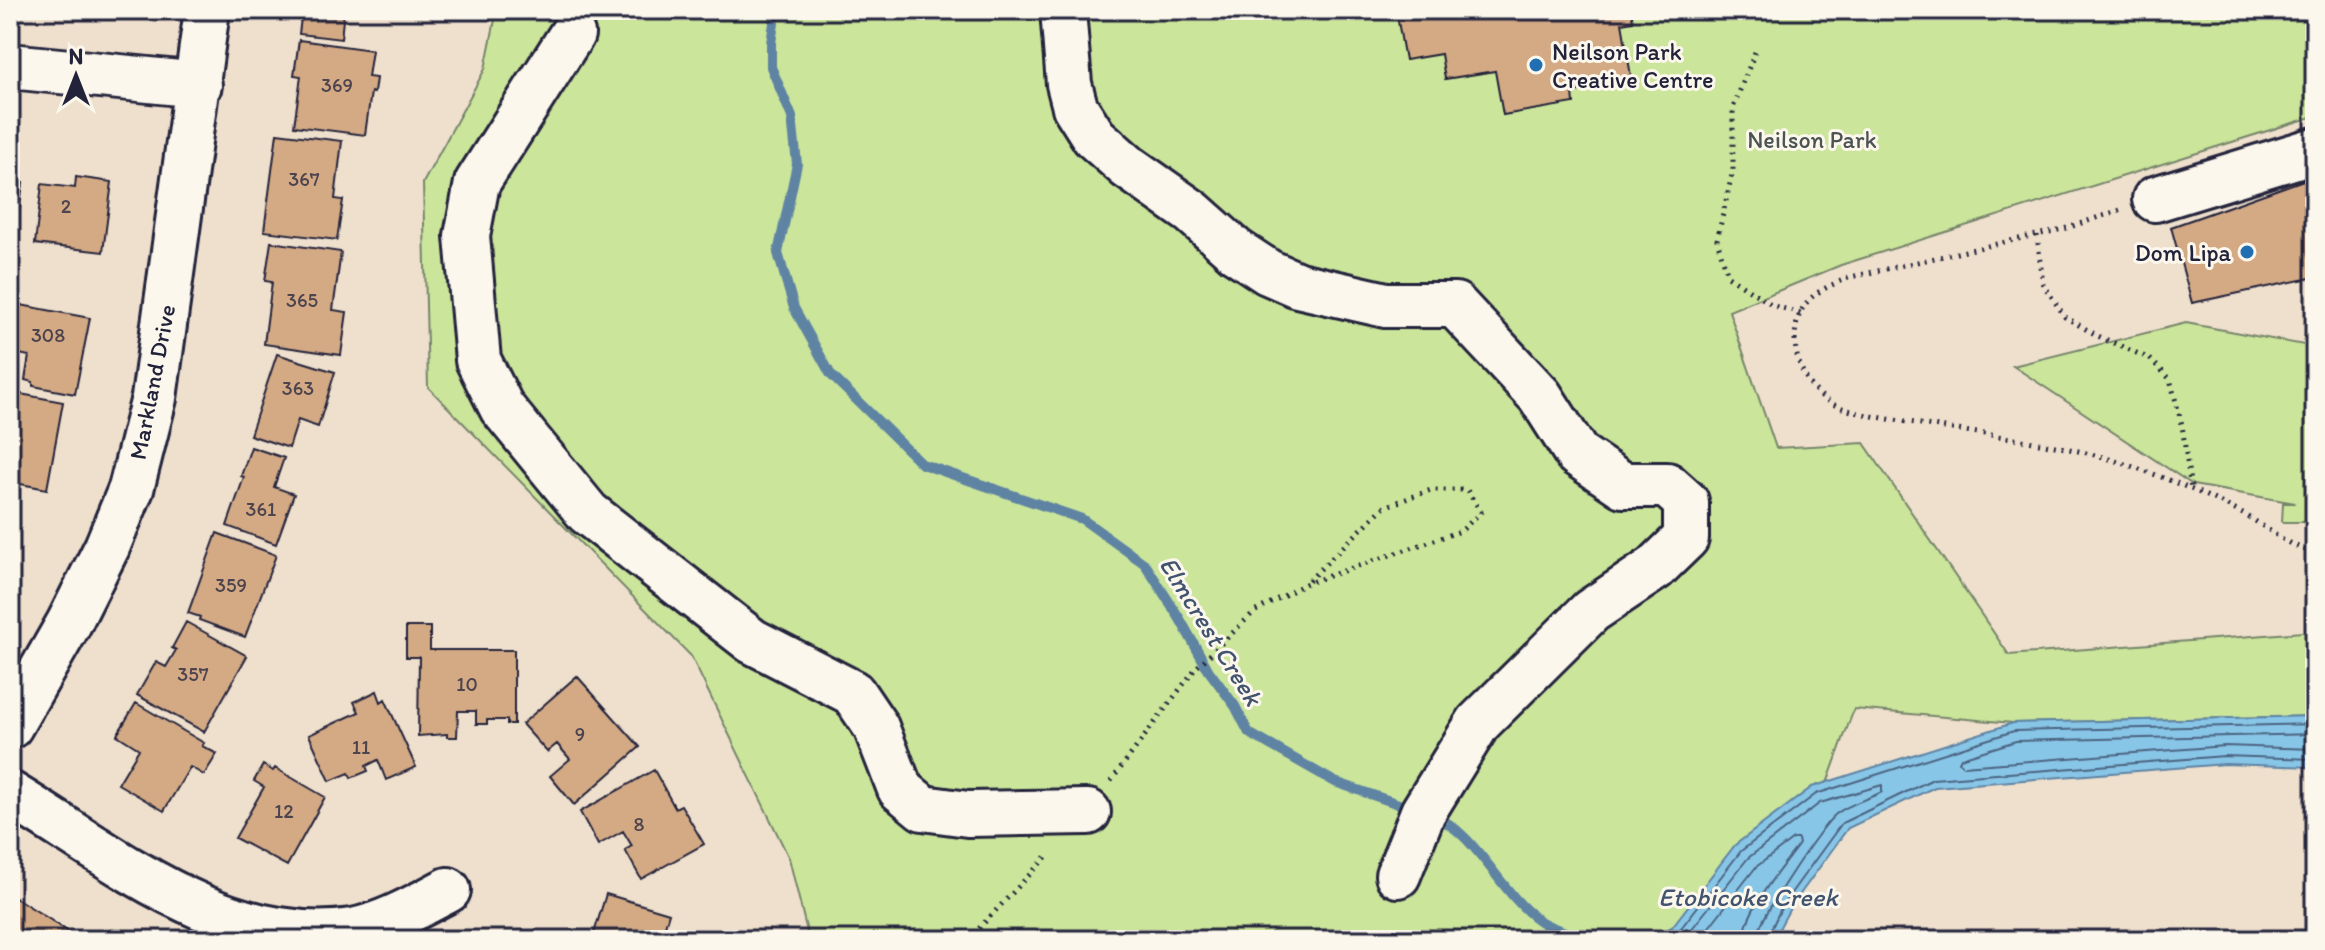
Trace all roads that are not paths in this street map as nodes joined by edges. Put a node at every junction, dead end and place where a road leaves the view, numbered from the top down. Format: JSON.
{"nodes":[{"id":1,"x":207,"y":10,"type":"edge"},
{"id":2,"x":1063,"y":10,"type":"edge"},
{"id":3,"x":572,"y":34,"type":"dead end"},
{"id":4,"x":10,"y":66,"type":"edge"},
{"id":5,"x":199,"y":85,"type":"junction"},
{"id":6,"x":2315,"y":150,"type":"edge"},
{"id":7,"x":2155,"y":199,"type":"road end"},
{"id":8,"x":10,"y":726,"type":"edge"},
{"id":9,"x":10,"y":794,"type":"edge"},
{"id":10,"x":1088,"y":812,"type":"dead end"},
{"id":11,"x":1398,"y":875,"type":"dead end"},
{"id":12,"x":448,"y":890,"type":"dead end"}],
"edges":[{"from":1,"to":5,"type":"street","name":"Markland Drive"},
{"from":2,"to":11,"type":"street"},
{"from":3,"to":10,"type":"street"},
{"from":4,"to":5,"type":"street"},
{"from":5,"to":8,"type":"street","name":"Markland Drive"},
{"from":6,"to":7,"type":"street"},
{"from":9,"to":12,"type":"street"}]}
